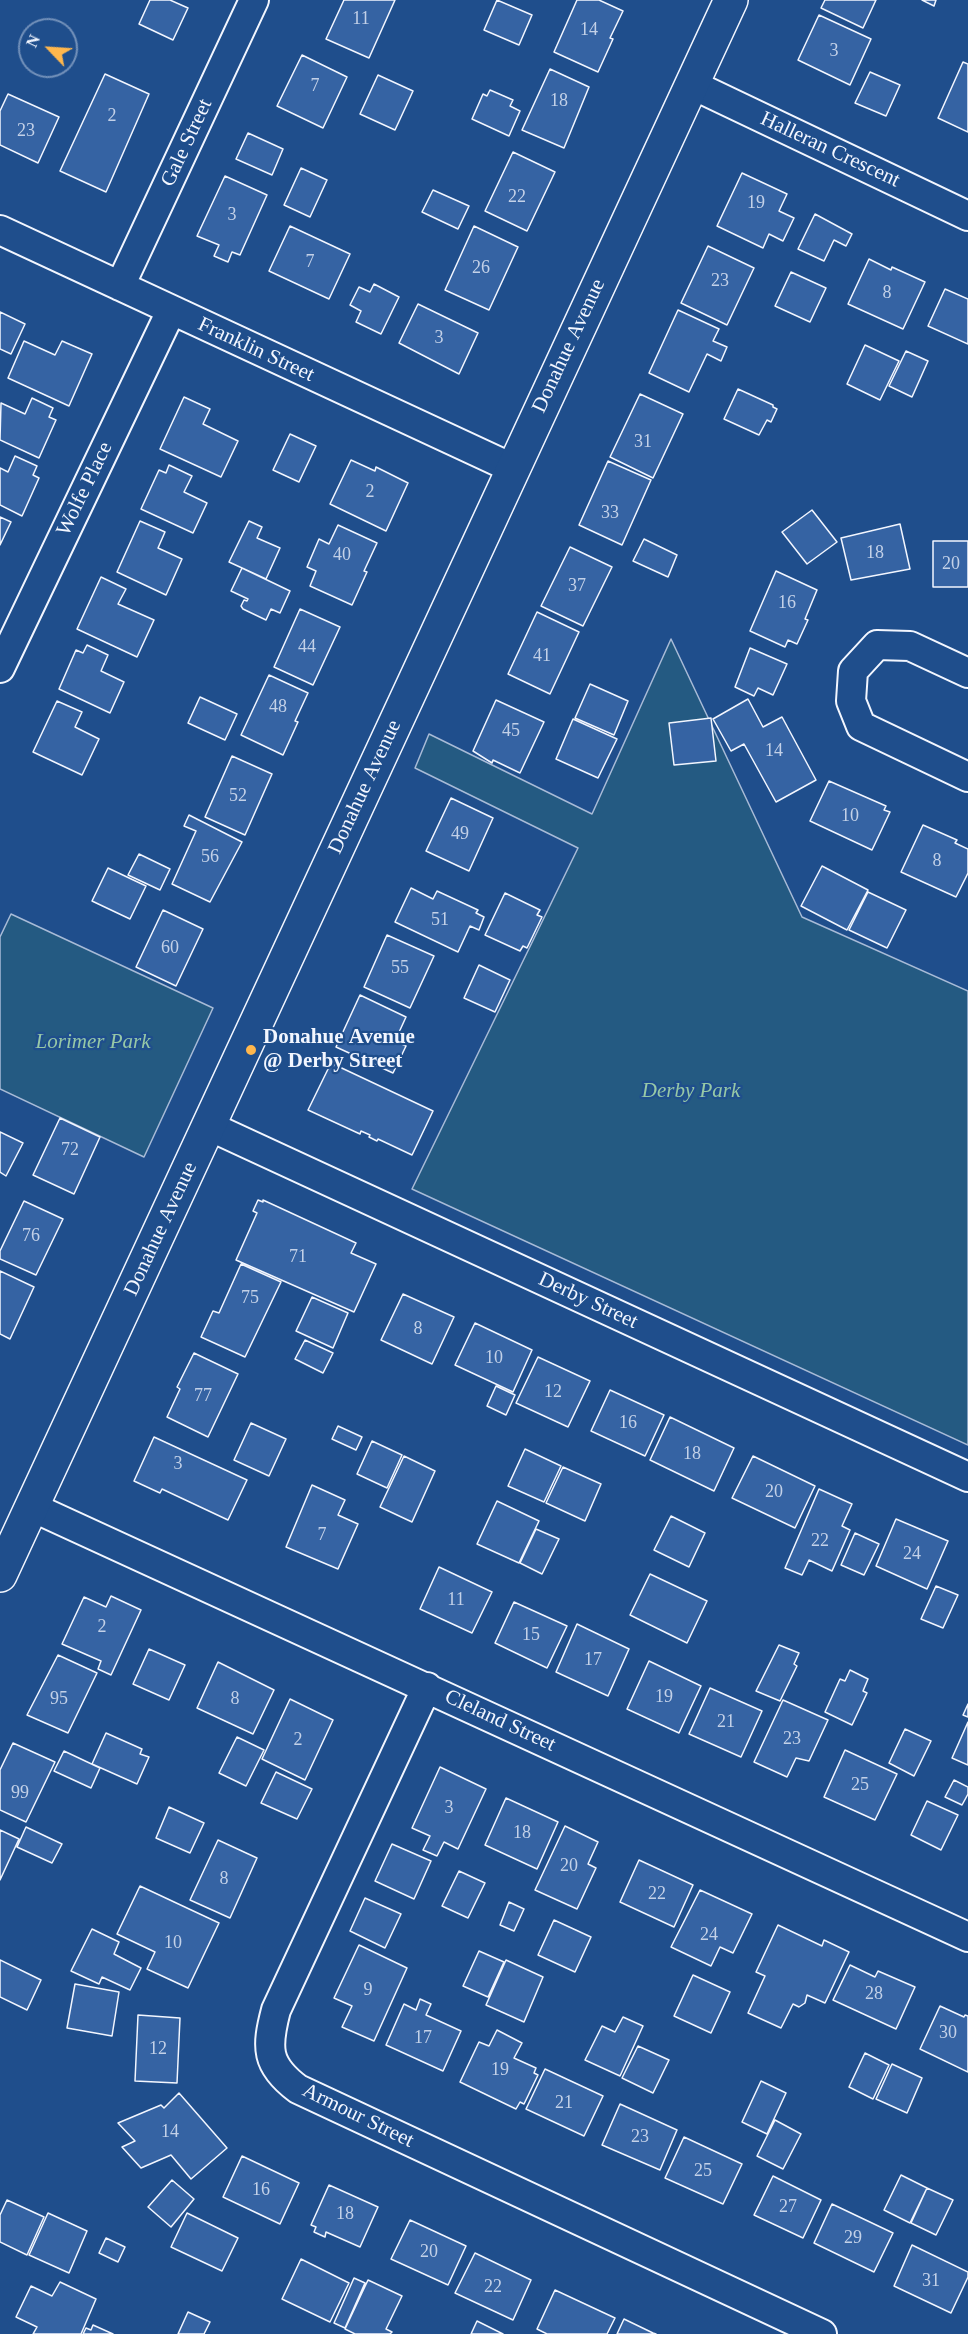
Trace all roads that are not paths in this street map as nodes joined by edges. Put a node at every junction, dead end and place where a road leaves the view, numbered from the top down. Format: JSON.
{"nodes":[{"id":1,"x":254,"y":0,"type":"edge"},
{"id":2,"x":731,"y":0,"type":"edge"},
{"id":3,"x":691,"y":84,"type":"junction"},
{"id":4,"x":968,"y":216,"type":"edge"},
{"id":5,"x":0,"y":230,"type":"edge"},
{"id":6,"x":120,"y":286,"type":"junction"},
{"id":7,"x":171,"y":311,"type":"junction"},
{"id":8,"x":512,"y":468,"type":"junction"},
{"id":9,"x":0,"y":668,"type":"edge"},
{"id":10,"x":968,"y":673,"type":"edge"},
{"id":11,"x":968,"y":777,"type":"edge"},
{"id":12,"x":209,"y":1126,"type":"junction"},
{"id":13,"x":968,"y":1477,"type":"edge"},
{"id":14,"x":32,"y":1507,"type":"junction"},
{"id":15,"x":0,"y":1575,"type":"edge"},
{"id":16,"x":427,"y":1688,"type":"junction"},
{"id":17,"x":968,"y":1937,"type":"edge"},
{"id":18,"x":822,"y":2334,"type":"edge"}],
"edges":[{"from":1,"to":6,"type":"street","name":"Gale Street"},
{"from":2,"to":3,"type":"street","name":"Donahue Avenue"},
{"from":3,"to":4,"type":"street","name":"Halleran Crescent"},
{"from":3,"to":8,"type":"street","name":"Donahue Avenue"},
{"from":5,"to":6,"type":"street","name":"Franklin Street"},
{"from":6,"to":7,"type":"street","name":"Franklin Street"},
{"from":7,"to":8,"type":"street","name":"Franklin Street"},
{"from":7,"to":9,"type":"street","name":"Wolfe Place"},
{"from":8,"to":12,"type":"street","name":"Donahue Avenue"},
{"from":10,"to":11,"type":"street"},
{"from":12,"to":13,"type":"street","name":"Derby Street"},
{"from":12,"to":14,"type":"street","name":"Donahue Avenue"},
{"from":14,"to":15,"type":"street","name":"Donahue Avenue"},
{"from":14,"to":16,"type":"street","name":"Cleland Street"},
{"from":16,"to":17,"type":"street","name":"Cleland Street"},
{"from":16,"to":18,"type":"street","name":"Armour Street"}]}
